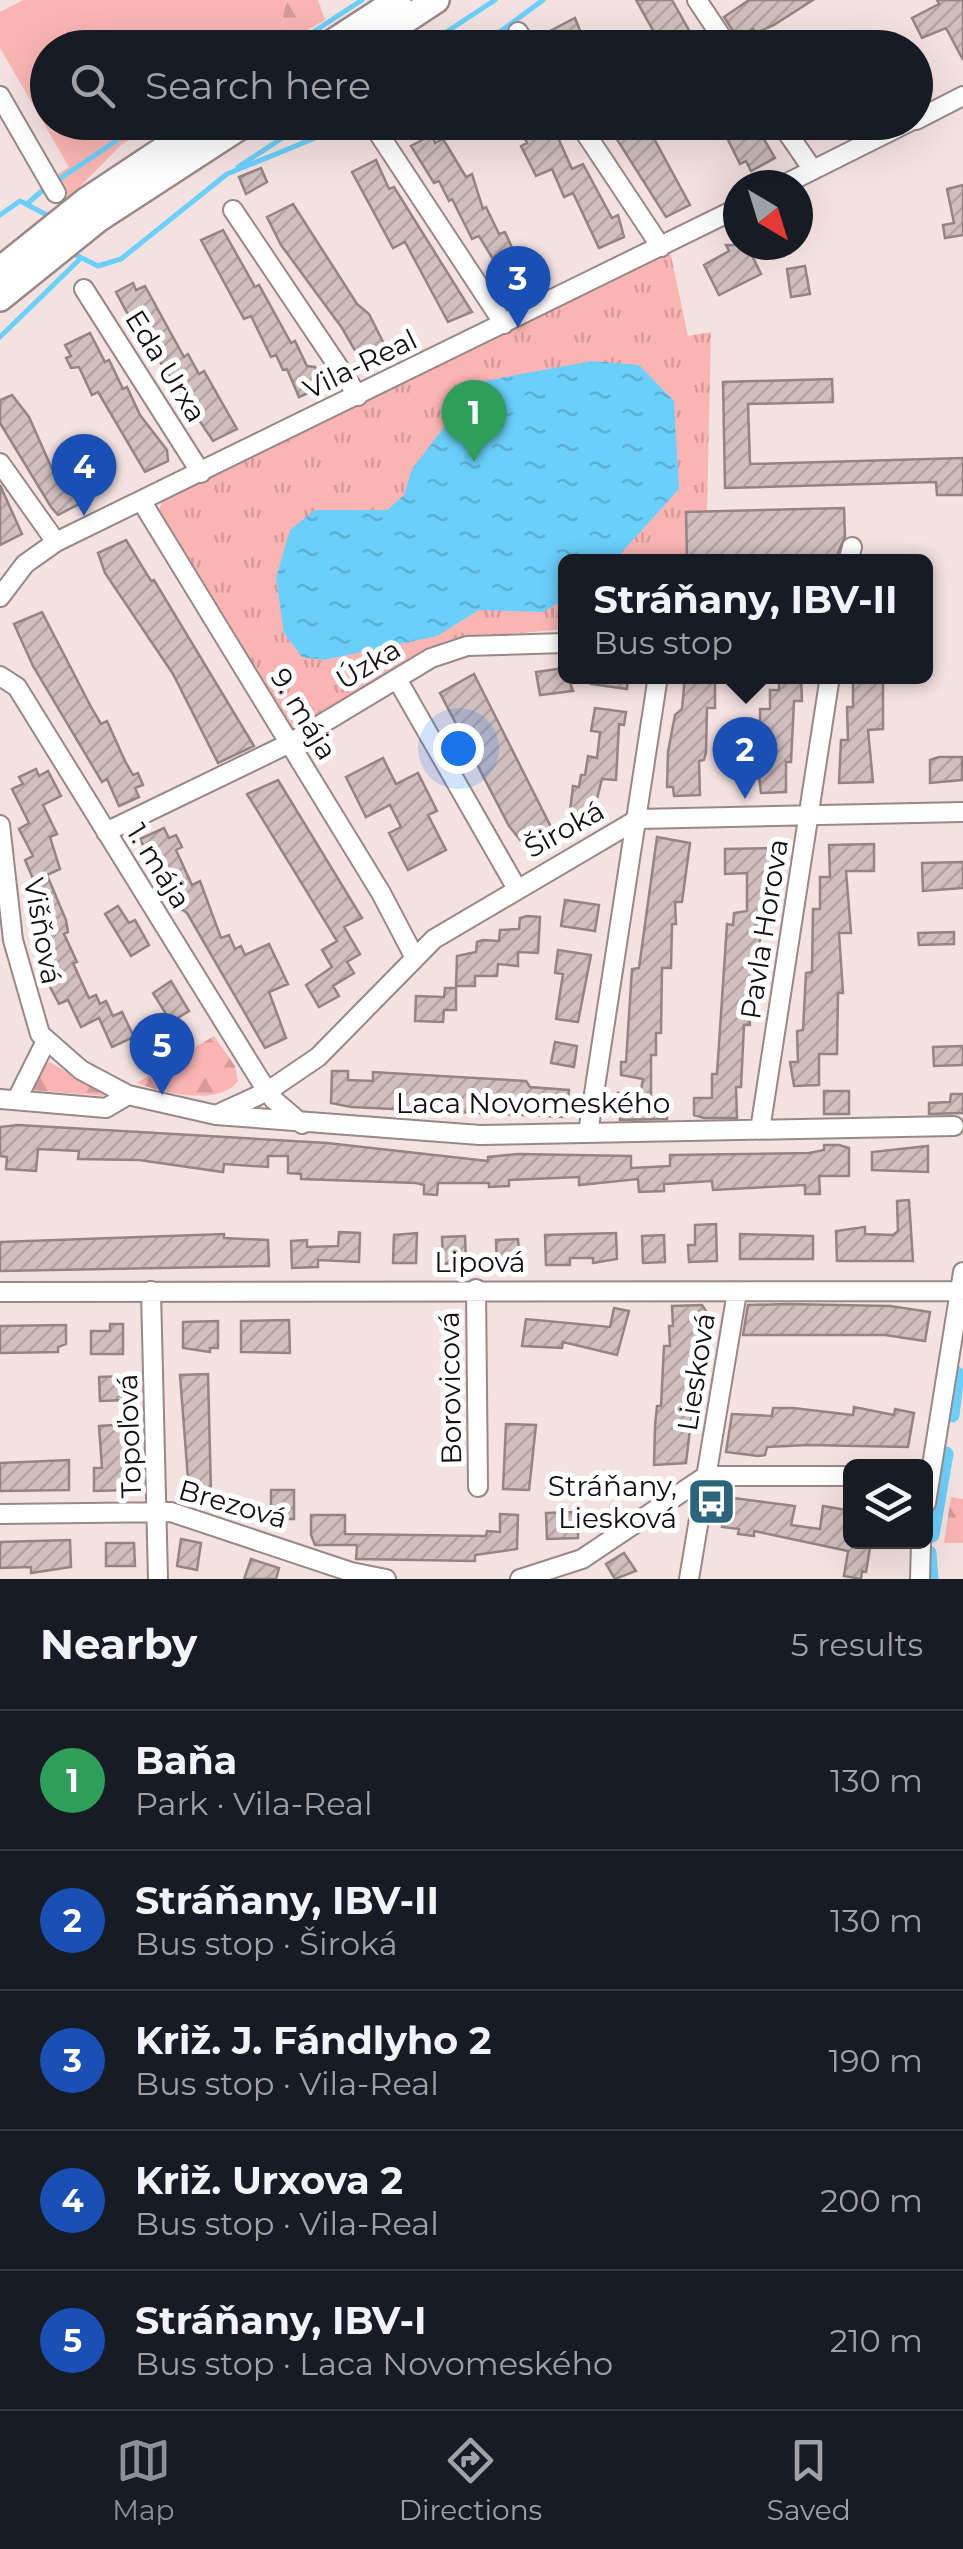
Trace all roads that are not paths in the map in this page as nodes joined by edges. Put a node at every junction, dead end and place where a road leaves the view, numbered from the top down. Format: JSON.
{"nodes":[{"id":1,"x":398,"y":0,"type":"edge"},
{"id":2,"x":436,"y":0,"type":"edge"},
{"id":3,"x":703,"y":2,"type":"edge"},
{"id":4,"x":352,"y":30,"type":"edge"},
{"id":5,"x":390,"y":30,"type":"edge"},
{"id":6,"x":719,"y":30,"type":"edge"},
{"id":7,"x":0,"y":96,"type":"edge"},
{"id":8,"x":963,"y":96,"type":"edge"},
{"id":9,"x":933,"y":111,"type":"edge"},
{"id":10,"x":177,"y":140,"type":"edge"},
{"id":11,"x":219,"y":140,"type":"edge"},
{"id":12,"x":383,"y":140,"type":"edge"},
{"id":13,"x":590,"y":140,"type":"edge"},
{"id":14,"x":792,"y":140,"type":"edge"},
{"id":15,"x":873,"y":140,"type":"edge"},
{"id":16,"x":812,"y":170,"type":"joint"},
{"id":17,"x":56,"y":192,"type":"dead end"},
{"id":18,"x":234,"y":210,"type":"dead end"},
{"id":19,"x":723,"y":216,"type":"edge"},
{"id":20,"x":661,"y":247,"type":"junction"},
{"id":21,"x":0,"y":270,"type":"edge"},
{"id":22,"x":84,"y":289,"type":"dead end"},
{"id":23,"x":0,"y":298,"type":"edge"},
{"id":24,"x":504,"y":324,"type":"junction"},
{"id":25,"x":358,"y":396,"type":"junction"},
{"id":26,"x":0,"y":463,"type":"edge"},
{"id":27,"x":201,"y":473,"type":"junction"},
{"id":28,"x":142,"y":502,"type":"junction"},
{"id":29,"x":56,"y":542,"type":"junction"},
{"id":30,"x":0,"y":597,"type":"edge"},
{"id":31,"x":558,"y":644,"type":"edge"},
{"id":32,"x":0,"y":676,"type":"edge"},
{"id":33,"x":397,"y":679,"type":"junction"},
{"id":34,"x":657,"y":684,"type":"edge"},
{"id":35,"x":829,"y":684,"type":"edge"},
{"id":36,"x":290,"y":743,"type":"junction"},
{"id":37,"x":963,"y":812,"type":"edge"},
{"id":38,"x":810,"y":814,"type":"junction"},
{"id":39,"x":638,"y":820,"type":"junction"},
{"id":40,"x":0,"y":825,"type":"edge"},
{"id":41,"x":106,"y":832,"type":"junction"},
{"id":42,"x":516,"y":888,"type":"junction"},
{"id":43,"x":414,"y":956,"type":"junction"},
{"id":44,"x":45,"y":1043,"type":"junction"},
{"id":45,"x":268,"y":1091,"type":"junction"},
{"id":46,"x":128,"y":1094,"type":"junction"},
{"id":47,"x":8,"y":1099,"type":"edge"},
{"id":48,"x":216,"y":1115,"type":"junction"},
{"id":49,"x":302,"y":1124,"type":"junction"},
{"id":50,"x":954,"y":1126,"type":"dead end"},
{"id":51,"x":760,"y":1130,"type":"junction"},
{"id":52,"x":588,"y":1133,"type":"junction"},
{"id":53,"x":962,"y":1281,"type":"edge"},
{"id":54,"x":476,"y":1289,"type":"junction"},
{"id":55,"x":0,"y":1292,"type":"edge"},
{"id":56,"x":151,"y":1292,"type":"junction"},
{"id":57,"x":737,"y":1292,"type":"junction"},
{"id":58,"x":933,"y":1460,"type":"edge"},
{"id":59,"x":706,"y":1476,"type":"junction"},
{"id":60,"x":843,"y":1476,"type":"edge"},
{"id":61,"x":478,"y":1487,"type":"dead end"},
{"id":62,"x":159,"y":1511,"type":"junction"},
{"id":63,"x":0,"y":1514,"type":"edge"},
{"id":64,"x":921,"y":1549,"type":"edge"},
{"id":65,"x":158,"y":1579,"type":"edge"},
{"id":66,"x":386,"y":1579,"type":"edge"},
{"id":67,"x":520,"y":1579,"type":"edge"},
{"id":68,"x":689,"y":1579,"type":"edge"},
{"id":69,"x":920,"y":1579,"type":"edge"}],
"edges":[{"from":1,"to":4,"type":"main road"},
{"from":2,"to":5,"type":"main road"},
{"from":3,"to":6,"type":"street"},
{"from":7,"to":17,"type":"street"},
{"from":8,"to":9,"type":"street"},
{"from":10,"to":21,"type":"main road"},
{"from":11,"to":23,"type":"main road"},
{"from":12,"to":24,"type":"street"},
{"from":13,"to":20,"type":"street"},
{"from":14,"to":16,"type":"street"},
{"from":15,"to":16,"type":"street"},
{"from":18,"to":25,"type":"street"},
{"from":19,"to":20,"type":"street","name":"Vila-Real"},
{"from":20,"to":24,"type":"street","name":"Vila-Real"},
{"from":22,"to":27,"type":"street","name":"Eda Urxa"},
{"from":24,"to":25,"type":"street","name":"Vila-Real"},
{"from":25,"to":27,"type":"street","name":"Vila-Real"},
{"from":26,"to":29,"type":"street"},
{"from":27,"to":28,"type":"street","name":"Vila-Real"},
{"from":28,"to":29,"type":"street","name":"Vila-Real"},
{"from":28,"to":36,"type":"street","name":"9. mája"},
{"from":29,"to":30,"type":"street","name":"Vila-Real"},
{"from":31,"to":33,"type":"street","name":"Úzka"},
{"from":32,"to":41,"type":"street","name":"1. mája"},
{"from":33,"to":36,"type":"street","name":"Úzka"},
{"from":33,"to":42,"type":"street"},
{"from":34,"to":39,"type":"street"},
{"from":35,"to":38,"type":"street","name":"Pavla Horova"},
{"from":36,"to":41,"type":"street","name":"Úzka"},
{"from":36,"to":43,"type":"street","name":"9. mája"},
{"from":37,"to":38,"type":"street","name":"Široká"},
{"from":38,"to":39,"type":"street","name":"Široká"},
{"from":38,"to":51,"type":"street","name":"Pavla Horova"},
{"from":39,"to":42,"type":"street","name":"Široká"},
{"from":39,"to":52,"type":"street"},
{"from":40,"to":44,"type":"street","name":"Višňová"},
{"from":41,"to":45,"type":"street","name":"1. mája"},
{"from":42,"to":43,"type":"street","name":"Široká"},
{"from":43,"to":45,"type":"street","name":"Široká"},
{"from":44,"to":46,"type":"street"},
{"from":44,"to":47,"type":"street"},
{"from":45,"to":48,"type":"street","name":"Široká"},
{"from":45,"to":49,"type":"street","name":"1. mája"},
{"from":46,"to":47,"type":"street","name":"Laca Novomeského"},
{"from":46,"to":48,"type":"street","name":"Laca Novomeského"},
{"from":48,"to":49,"type":"street","name":"Laca Novomeského"},
{"from":49,"to":52,"type":"street","name":"Laca Novomeského"},
{"from":50,"to":51,"type":"street","name":"Laca Novomeského"},
{"from":51,"to":52,"type":"street","name":"Laca Novomeského"},
{"from":53,"to":57,"type":"street","name":"Lipová"},
{"from":53,"to":58,"type":"street"},
{"from":54,"to":56,"type":"street","name":"Lipová"},
{"from":54,"to":57,"type":"street","name":"Lipová"},
{"from":54,"to":61,"type":"street","name":"Borovicová"},
{"from":55,"to":56,"type":"street","name":"Lipová"},
{"from":56,"to":62,"type":"street","name":"Topoľová"},
{"from":57,"to":59,"type":"street","name":"Liesková"},
{"from":59,"to":60,"type":"street"},
{"from":59,"to":67,"type":"street"},
{"from":59,"to":68,"type":"street","name":"Liesková"},
{"from":62,"to":63,"type":"street","name":"Brezová"},
{"from":62,"to":65,"type":"street","name":"Topoľová"},
{"from":62,"to":66,"type":"street","name":"Brezová"},
{"from":64,"to":69,"type":"street"}]}
